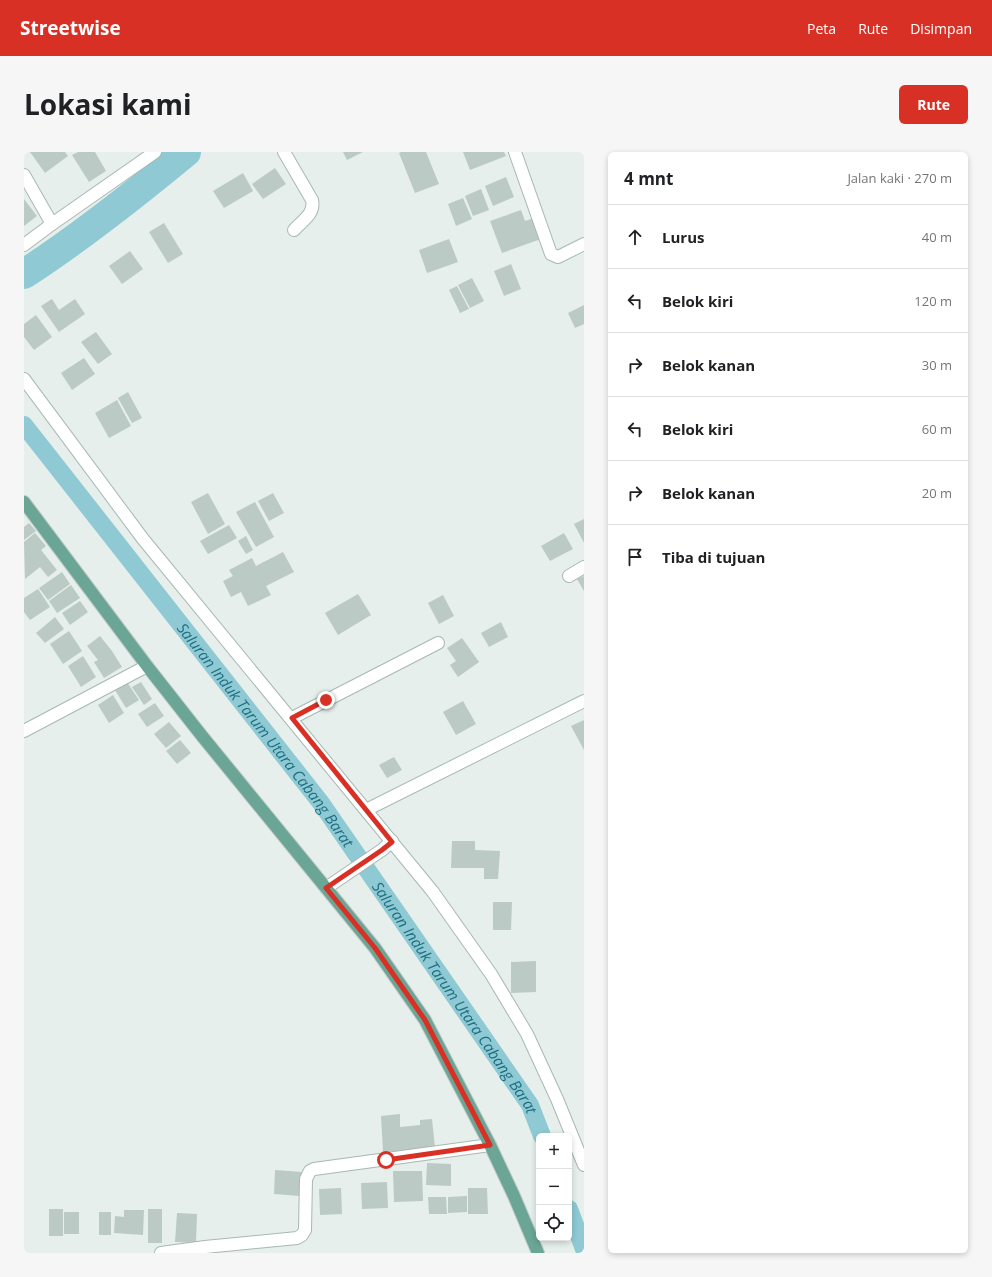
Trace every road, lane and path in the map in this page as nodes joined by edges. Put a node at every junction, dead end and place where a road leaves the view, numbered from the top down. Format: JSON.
{"nodes":[{"id":1,"x":155,"y":152,"type":"edge"},
{"id":2,"x":284,"y":152,"type":"edge"},
{"id":3,"x":515,"y":152,"type":"edge"},
{"id":4,"x":24,"y":175,"type":"edge"},
{"id":5,"x":52,"y":224,"type":"junction"},
{"id":6,"x":294,"y":230,"type":"dead end"},
{"id":7,"x":584,"y":244,"type":"edge"},
{"id":8,"x":24,"y":245,"type":"edge"},
{"id":9,"x":24,"y":379,"type":"edge"},
{"id":10,"x":24,"y":502,"type":"edge"},
{"id":11,"x":584,"y":567,"type":"edge"},
{"id":12,"x":569,"y":576,"type":"dead end"},
{"id":13,"x":438,"y":643,"type":"dead end"},
{"id":14,"x":147,"y":666,"type":"junction"},
{"id":15,"x":584,"y":701,"type":"edge"},
{"id":16,"x":292,"y":718,"type":"junction"},
{"id":17,"x":24,"y":731,"type":"edge"},
{"id":18,"x":366,"y":810,"type":"junction"},
{"id":19,"x":392,"y":842,"type":"junction"},
{"id":20,"x":326,"y":888,"type":"junction"},
{"id":21,"x":490,"y":1145,"type":"junction"},
{"id":22,"x":584,"y":1166,"type":"edge"},
{"id":23,"x":161,"y":1253,"type":"edge"},
{"id":24,"x":538,"y":1253,"type":"edge"}],
"edges":[{"from":1,"to":5,"type":"street"},
{"from":2,"to":6,"type":"street"},
{"from":3,"to":7,"type":"street"},
{"from":4,"to":5,"type":"street"},
{"from":5,"to":8,"type":"street"},
{"from":9,"to":16,"type":"street"},
{"from":10,"to":14,"type":"main road"},
{"from":11,"to":12,"type":"street"},
{"from":13,"to":16,"type":"street"},
{"from":14,"to":17,"type":"street"},
{"from":14,"to":20,"type":"main road"},
{"from":15,"to":18,"type":"street"},
{"from":16,"to":18,"type":"street"},
{"from":18,"to":19,"type":"street"},
{"from":19,"to":20,"type":"street"},
{"from":19,"to":22,"type":"street"},
{"from":20,"to":21,"type":"main road"},
{"from":21,"to":23,"type":"street"},
{"from":21,"to":24,"type":"main road"}]}
